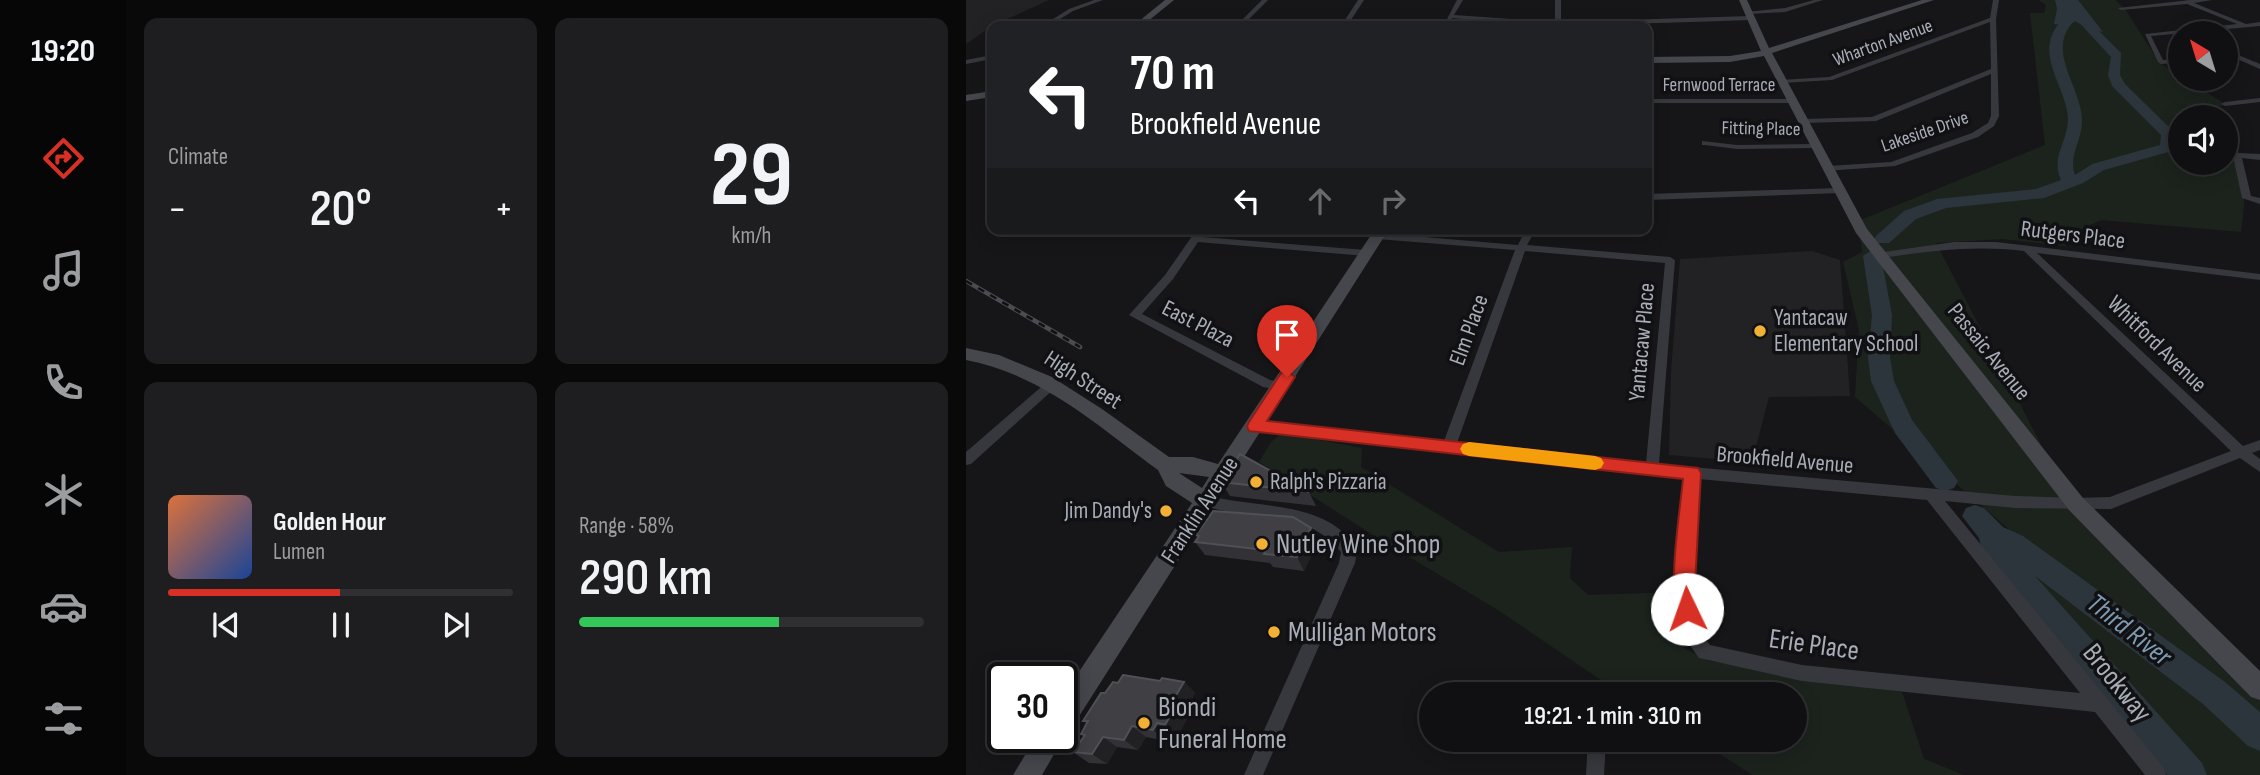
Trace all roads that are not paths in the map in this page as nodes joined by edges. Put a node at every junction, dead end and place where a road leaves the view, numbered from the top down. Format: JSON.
{"nodes":[{"id":1,"x":1100,"y":0,"type":"edge"},
{"id":2,"x":1170,"y":0,"type":"edge"},
{"id":3,"x":1265,"y":0,"type":"edge"},
{"id":4,"x":1361,"y":0,"type":"edge"},
{"id":5,"x":1460,"y":0,"type":"edge"},
{"id":6,"x":1558,"y":0,"type":"edge"},
{"id":7,"x":1742,"y":0,"type":"edge"},
{"id":8,"x":1820,"y":0,"type":"edge"},
{"id":9,"x":1930,"y":0,"type":"edge"},
{"id":10,"x":1996,"y":0,"type":"edge"},
{"id":11,"x":2209,"y":0,"type":"edge"},
{"id":12,"x":2185,"y":1,"type":"edge"},
{"id":13,"x":2121,"y":8,"type":"dead end"},
{"id":14,"x":1749,"y":15,"type":"junction"},
{"id":15,"x":1993,"y":19,"type":"junction"},
{"id":16,"x":1053,"y":21,"type":"edge"},
{"id":17,"x":1143,"y":21,"type":"edge"},
{"id":18,"x":1244,"y":21,"type":"edge"},
{"id":19,"x":1347,"y":21,"type":"edge"},
{"id":20,"x":1448,"y":21,"type":"edge"},
{"id":21,"x":1558,"y":21,"type":"edge"},
{"id":22,"x":1585,"y":21,"type":"edge"},
{"id":23,"x":2260,"y":24,"type":"edge"},
{"id":24,"x":2246,"y":26,"type":"junction"},
{"id":25,"x":2238,"y":27,"type":"edge"},
{"id":26,"x":2260,"y":32,"type":"edge"},
{"id":27,"x":2168,"y":34,"type":"edge"},
{"id":28,"x":1767,"y":52,"type":"junction"},
{"id":29,"x":2238,"y":57,"type":"edge"},
{"id":30,"x":987,"y":58,"type":"edge"},
{"id":31,"x":1652,"y":60,"type":"edge"},
{"id":32,"x":966,"y":62,"type":"edge"},
{"id":33,"x":2168,"y":62,"type":"edge"},
{"id":34,"x":2260,"y":67,"type":"edge"},
{"id":35,"x":1994,"y":70,"type":"junction"},
{"id":36,"x":1782,"y":82,"type":"junction"},
{"id":37,"x":987,"y":95,"type":"edge"},
{"id":38,"x":966,"y":98,"type":"edge"},
{"id":39,"x":1652,"y":101,"type":"edge"},
{"id":40,"x":1792,"y":101,"type":"junction"},
{"id":41,"x":2259,"y":101,"type":"edge"},
{"id":42,"x":2225,"y":104,"type":"dead end"},
{"id":43,"x":1803,"y":121,"type":"junction"},
{"id":44,"x":1705,"y":143,"type":"dead end"},
{"id":45,"x":1815,"y":146,"type":"junction"},
{"id":46,"x":2238,"y":155,"type":"edge"},
{"id":47,"x":2260,"y":157,"type":"edge"},
{"id":48,"x":2238,"y":159,"type":"edge"},
{"id":49,"x":1828,"y":169,"type":"junction"},
{"id":50,"x":1839,"y":191,"type":"junction"},
{"id":51,"x":1652,"y":197,"type":"edge"},
{"id":52,"x":2260,"y":201,"type":"edge"},
{"id":53,"x":1197,"y":235,"type":"edge"},
{"id":54,"x":1206,"y":235,"type":"edge"},
{"id":55,"x":1379,"y":235,"type":"edge"},
{"id":56,"x":1399,"y":235,"type":"edge"},
{"id":57,"x":1528,"y":235,"type":"edge"},
{"id":58,"x":1521,"y":248,"type":"junction"},
{"id":59,"x":2027,"y":249,"type":"junction"},
{"id":60,"x":1366,"y":254,"type":"junction"},
{"id":61,"x":1881,"y":255,"type":"junction"},
{"id":62,"x":2260,"y":277,"type":"edge"},
{"id":63,"x":966,"y":354,"type":"edge"},
{"id":64,"x":1051,"y":385,"type":"junction"},
{"id":65,"x":1281,"y":386,"type":"junction"},
{"id":66,"x":1255,"y":426,"type":"junction"},
{"id":67,"x":2260,"y":445,"type":"edge"},
{"id":68,"x":1449,"y":447,"type":"junction"},
{"id":69,"x":2241,"y":452,"type":"junction"},
{"id":70,"x":966,"y":460,"type":"edge"},
{"id":71,"x":1165,"y":465,"type":"junction"},
{"id":72,"x":2260,"y":467,"type":"edge"},
{"id":73,"x":1652,"y":469,"type":"junction"},
{"id":74,"x":1224,"y":473,"type":"junction"},
{"id":75,"x":1692,"y":473,"type":"junction"},
{"id":76,"x":1930,"y":494,"type":"junction"},
{"id":77,"x":1206,"y":501,"type":"junction"},
{"id":78,"x":2076,"y":504,"type":"junction"},
{"id":79,"x":2260,"y":688,"type":"edge"},
{"id":80,"x":1078,"y":696,"type":"edge"},
{"id":81,"x":2101,"y":704,"type":"junction"},
{"id":82,"x":1596,"y":752,"type":"edge"},
{"id":83,"x":1040,"y":753,"type":"edge"},
{"id":84,"x":1026,"y":775,"type":"edge"},
{"id":85,"x":1253,"y":775,"type":"edge"},
{"id":86,"x":1595,"y":775,"type":"edge"},
{"id":87,"x":2157,"y":775,"type":"edge"}],
"edges":[{"from":1,"to":16,"type":"street"},
{"from":2,"to":17,"type":"street"},
{"from":3,"to":18,"type":"street"},
{"from":4,"to":19,"type":"street"},
{"from":5,"to":20,"type":"street"},
{"from":6,"to":21,"type":"street"},
{"from":7,"to":14,"type":"street","name":"Passaic Avenue"},
{"from":8,"to":14,"type":"street"},
{"from":9,"to":28,"type":"street"},
{"from":10,"to":15,"type":"street","name":"Lakeside Drive"},
{"from":11,"to":12,"type":"street"},
{"from":12,"to":13,"type":"street"},
{"from":12,"to":24,"type":"street"},
{"from":14,"to":22,"type":"street"},
{"from":14,"to":28,"type":"street","name":"Passaic Avenue"},
{"from":15,"to":35,"type":"street","name":"Lakeside Drive"},
{"from":15,"to":36,"type":"street","name":"Wharton Avenue"},
{"from":23,"to":24,"type":"street"},
{"from":24,"to":25,"type":"street"},
{"from":24,"to":26,"type":"street"},
{"from":27,"to":33,"type":"street"},
{"from":28,"to":31,"type":"street"},
{"from":28,"to":36,"type":"street","name":"Passaic Avenue"},
{"from":29,"to":34,"type":"street"},
{"from":30,"to":32,"type":"street"},
{"from":35,"to":43,"type":"street"},
{"from":35,"to":49,"type":"street","name":"Lakeside Drive"},
{"from":36,"to":40,"type":"street","name":"Passaic Avenue"},
{"from":37,"to":38,"type":"street"},
{"from":39,"to":40,"type":"street","name":"Fernwood Terrace"},
{"from":40,"to":43,"type":"street","name":"Passaic Avenue"},
{"from":41,"to":42,"type":"street"},
{"from":43,"to":45,"type":"street","name":"Passaic Avenue"},
{"from":44,"to":45,"type":"street","name":"Fitting Place"},
{"from":45,"to":49,"type":"street","name":"Passaic Avenue"},
{"from":46,"to":47,"type":"street"},
{"from":48,"to":52,"type":"street"},
{"from":49,"to":50,"type":"street","name":"Passaic Avenue"},
{"from":50,"to":51,"type":"street"},
{"from":50,"to":61,"type":"street","name":"Passaic Avenue"},
{"from":53,"to":65,"type":"street","name":"East Plaza"},
{"from":54,"to":60,"type":"street"},
{"from":55,"to":60,"type":"street","name":"Franklin Avenue"},
{"from":56,"to":58,"type":"street","name":"Yantacaw Place"},
{"from":57,"to":58,"type":"street","name":"Elm Place"},
{"from":58,"to":68,"type":"street","name":"Elm Place"},
{"from":58,"to":73,"type":"street","name":"Yantacaw Place"},
{"from":59,"to":61,"type":"street","name":"Rutgers Place"},
{"from":59,"to":62,"type":"street","name":"Rutgers Place"},
{"from":59,"to":69,"type":"street","name":"Whitford Avenue"},
{"from":60,"to":65,"type":"street","name":"Franklin Avenue"},
{"from":61,"to":78,"type":"street","name":"Passaic Avenue"},
{"from":63,"to":64,"type":"street","name":"High Street"},
{"from":64,"to":70,"type":"street"},
{"from":64,"to":71,"type":"street","name":"High Street"},
{"from":65,"to":66,"type":"street","name":"Franklin Avenue"},
{"from":66,"to":68,"type":"street","name":"Brookfield Avenue"},
{"from":66,"to":74,"type":"street","name":"Franklin Avenue"},
{"from":67,"to":69,"type":"street","name":"Brookfield Avenue"},
{"from":68,"to":73,"type":"street","name":"Brookfield Avenue"},
{"from":69,"to":72,"type":"street","name":"Whitford Avenue"},
{"from":69,"to":78,"type":"street","name":"Brookfield Avenue"},
{"from":71,"to":74,"type":"street"},
{"from":71,"to":77,"type":"street","name":"High Street"},
{"from":73,"to":75,"type":"street","name":"Brookfield Avenue"},
{"from":74,"to":77,"type":"street","name":"Franklin Avenue"},
{"from":75,"to":76,"type":"street","name":"Brookfield Avenue"},
{"from":75,"to":81,"type":"street","name":"Erie Place"},
{"from":76,"to":78,"type":"street","name":"Brookfield Avenue"},
{"from":76,"to":81,"type":"street","name":"Brookway"},
{"from":77,"to":80,"type":"street","name":"Franklin Avenue"},
{"from":77,"to":85,"type":"street"},
{"from":78,"to":79,"type":"street","name":"Passaic Avenue"},
{"from":81,"to":87,"type":"street","name":"Brookway"},
{"from":82,"to":86,"type":"street"},
{"from":83,"to":84,"type":"street"}]}
